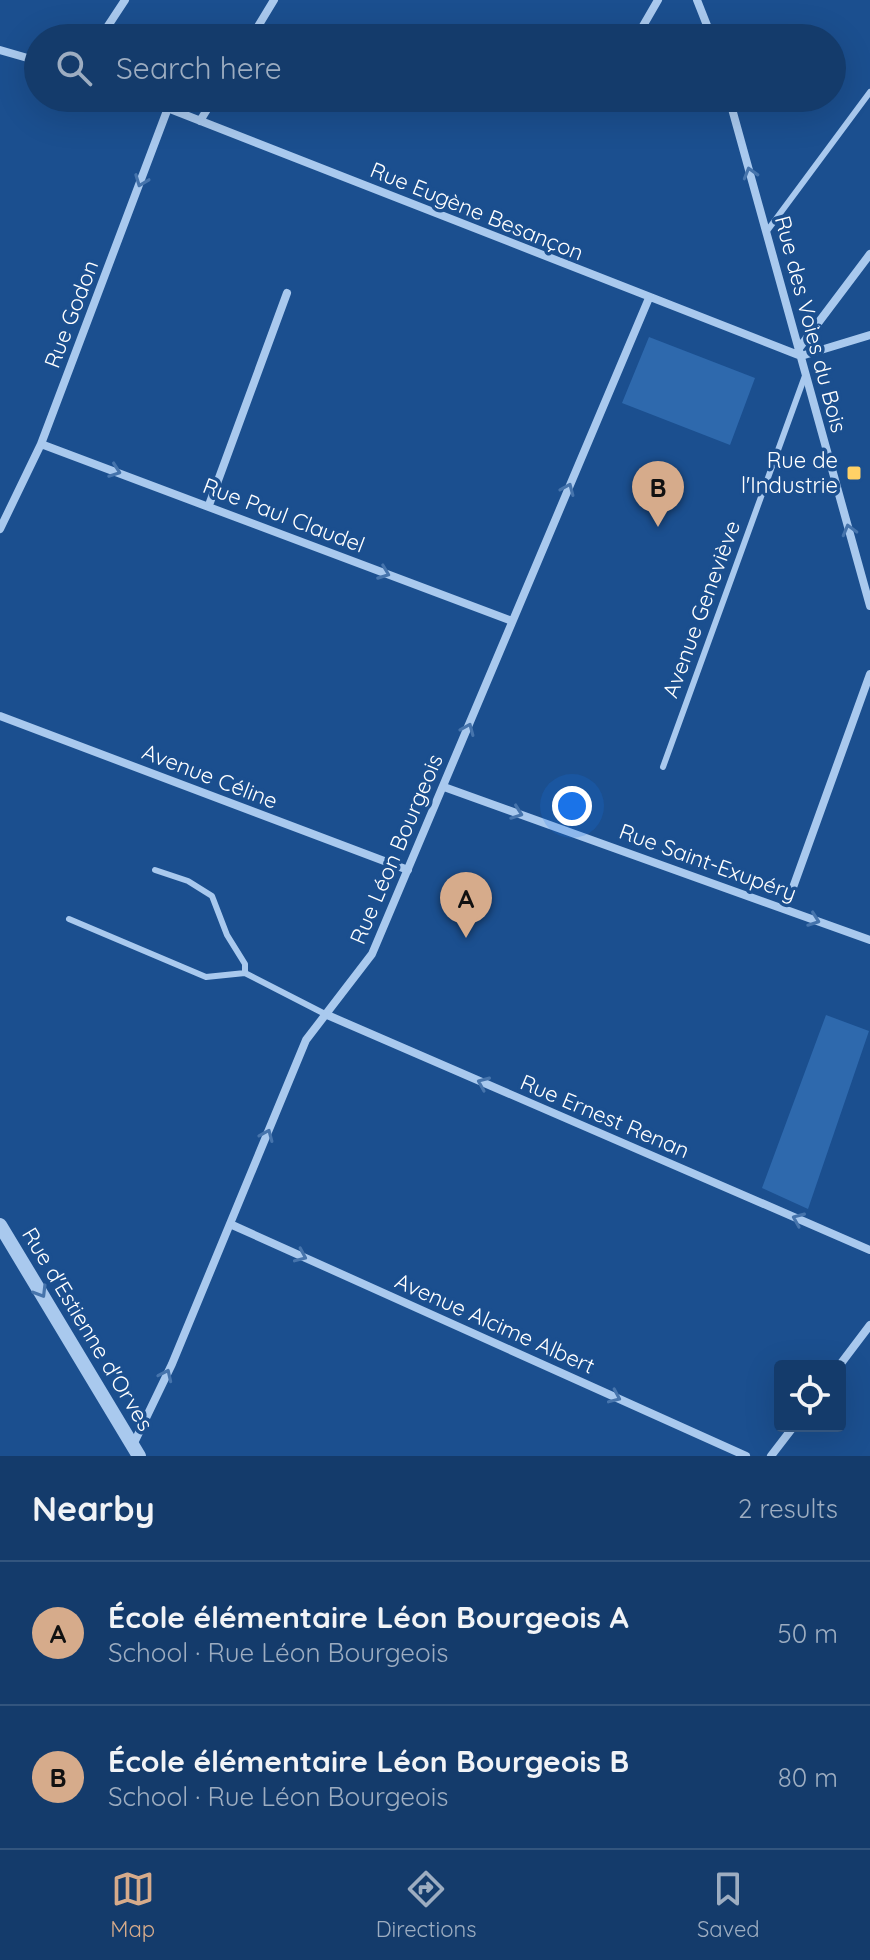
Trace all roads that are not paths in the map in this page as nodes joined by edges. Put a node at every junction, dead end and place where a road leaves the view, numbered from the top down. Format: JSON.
{"nodes":[{"id":1,"x":125,"y":0,"type":"edge"},
{"id":2,"x":274,"y":0,"type":"edge"},
{"id":3,"x":658,"y":0,"type":"edge"},
{"id":4,"x":697,"y":0,"type":"edge"},
{"id":5,"x":109,"y":24,"type":"edge"},
{"id":6,"x":259,"y":24,"type":"edge"},
{"id":7,"x":644,"y":24,"type":"edge"},
{"id":8,"x":706,"y":24,"type":"edge"},
{"id":9,"x":0,"y":50,"type":"edge"},
{"id":10,"x":24,"y":57,"type":"edge"},
{"id":11,"x":870,"y":92,"type":"edge"},
{"id":12,"x":166,"y":112,"type":"edge"},
{"id":13,"x":178,"y":112,"type":"edge"},
{"id":14,"x":205,"y":112,"type":"edge"},
{"id":15,"x":733,"y":112,"type":"edge"},
{"id":16,"x":200,"y":121,"type":"junction"},
{"id":17,"x":767,"y":231,"type":"junction"},
{"id":18,"x":870,"y":254,"type":"edge"},
{"id":19,"x":287,"y":293,"type":"dead end"},
{"id":20,"x":649,"y":298,"type":"junction"},
{"id":21,"x":870,"y":335,"type":"edge"},
{"id":22,"x":800,"y":352,"type":"junction"},
{"id":23,"x":806,"y":373,"type":"junction"},
{"id":24,"x":41,"y":444,"type":"junction"},
{"id":25,"x":209,"y":505,"type":"junction"},
{"id":26,"x":0,"y":529,"type":"edge"},
{"id":27,"x":870,"y":606,"type":"edge"},
{"id":28,"x":512,"y":621,"type":"junction"},
{"id":29,"x":870,"y":674,"type":"edge"},
{"id":30,"x":0,"y":716,"type":"edge"},
{"id":31,"x":663,"y":767,"type":"dead end"},
{"id":32,"x":444,"y":787,"type":"junction"},
{"id":33,"x":155,"y":870,"type":"dead end"},
{"id":34,"x":408,"y":870,"type":"junction"},
{"id":35,"x":791,"y":893,"type":"dead end"},
{"id":36,"x":69,"y":919,"type":"dead end"},
{"id":37,"x":870,"y":940,"type":"edge"},
{"id":38,"x":245,"y":973,"type":"junction"},
{"id":39,"x":325,"y":1014,"type":"junction"},
{"id":40,"x":230,"y":1224,"type":"junction"},
{"id":41,"x":0,"y":1225,"type":"edge"},
{"id":42,"x":870,"y":1250,"type":"edge"},
{"id":43,"x":870,"y":1325,"type":"edge"},
{"id":44,"x":844,"y":1360,"type":"edge"},
{"id":45,"x":789,"y":1432,"type":"edge"},
{"id":46,"x":136,"y":1451,"type":"edge"},
{"id":47,"x":746,"y":1456,"type":"edge"},
{"id":48,"x":771,"y":1456,"type":"edge"}],
"edges":[{"from":1,"to":5,"type":"street"},
{"from":2,"to":6,"type":"street"},
{"from":3,"to":7,"type":"street"},
{"from":4,"to":8,"type":"street"},
{"from":9,"to":10,"type":"street"},
{"from":11,"to":17,"type":"lane"},
{"from":12,"to":24,"type":"street","name":"Rue Godon","one_way":true},
{"from":13,"to":16,"type":"street","name":"Rue Eugène Besançon"},
{"from":14,"to":16,"type":"street"},
{"from":17,"to":15,"type":"street","name":"Rue des Voies du Bois","one_way":true},
{"from":16,"to":20,"type":"street","name":"Rue Eugène Besançon"},
{"from":17,"to":22,"type":"street","name":"Rue des Voies du Bois"},
{"from":18,"to":22,"type":"street"},
{"from":19,"to":25,"type":"street"},
{"from":20,"to":22,"type":"street","name":"Rue Eugène Besançon"},
{"from":28,"to":20,"type":"street","name":"Rue Léon Bourgeois","one_way":true},
{"from":21,"to":22,"type":"street"},
{"from":22,"to":23,"type":"street","name":"Rue des Voies du Bois"},
{"from":27,"to":23,"type":"street","name":"Rue des Voies du Bois","one_way":true},
{"from":23,"to":31,"type":"lane","name":"Avenue Geneviève"},
{"from":24,"to":25,"type":"street","name":"Rue Paul Claudel","one_way":true},
{"from":24,"to":26,"type":"street","name":"Rue Godon"},
{"from":25,"to":28,"type":"street","name":"Rue Paul Claudel","one_way":true},
{"from":32,"to":28,"type":"street","name":"Rue Léon Bourgeois","one_way":true},
{"from":29,"to":35,"type":"street"},
{"from":30,"to":34,"type":"street","name":"Avenue Céline"},
{"from":32,"to":34,"type":"street","name":"Rue Léon Bourgeois"},
{"from":32,"to":37,"type":"street","name":"Rue Saint-Exupéry","one_way":true},
{"from":33,"to":38,"type":"lane"},
{"from":34,"to":39,"type":"street","name":"Rue Léon Bourgeois"},
{"from":36,"to":38,"type":"lane"},
{"from":38,"to":39,"type":"lane"},
{"from":40,"to":39,"type":"street","name":"Rue Léon Bourgeois","one_way":true},
{"from":42,"to":39,"type":"street","name":"Rue Ernest Renan","one_way":true},
{"from":46,"to":40,"type":"street","name":"Rue Léon Bourgeois","one_way":true},
{"from":40,"to":47,"type":"street","name":"Avenue Alcime Albert","one_way":true},
{"from":41,"to":46,"type":"street","name":"Rue d'Estienne d'Orves","one_way":true},
{"from":43,"to":44,"type":"street"},
{"from":45,"to":48,"type":"street"}]}
